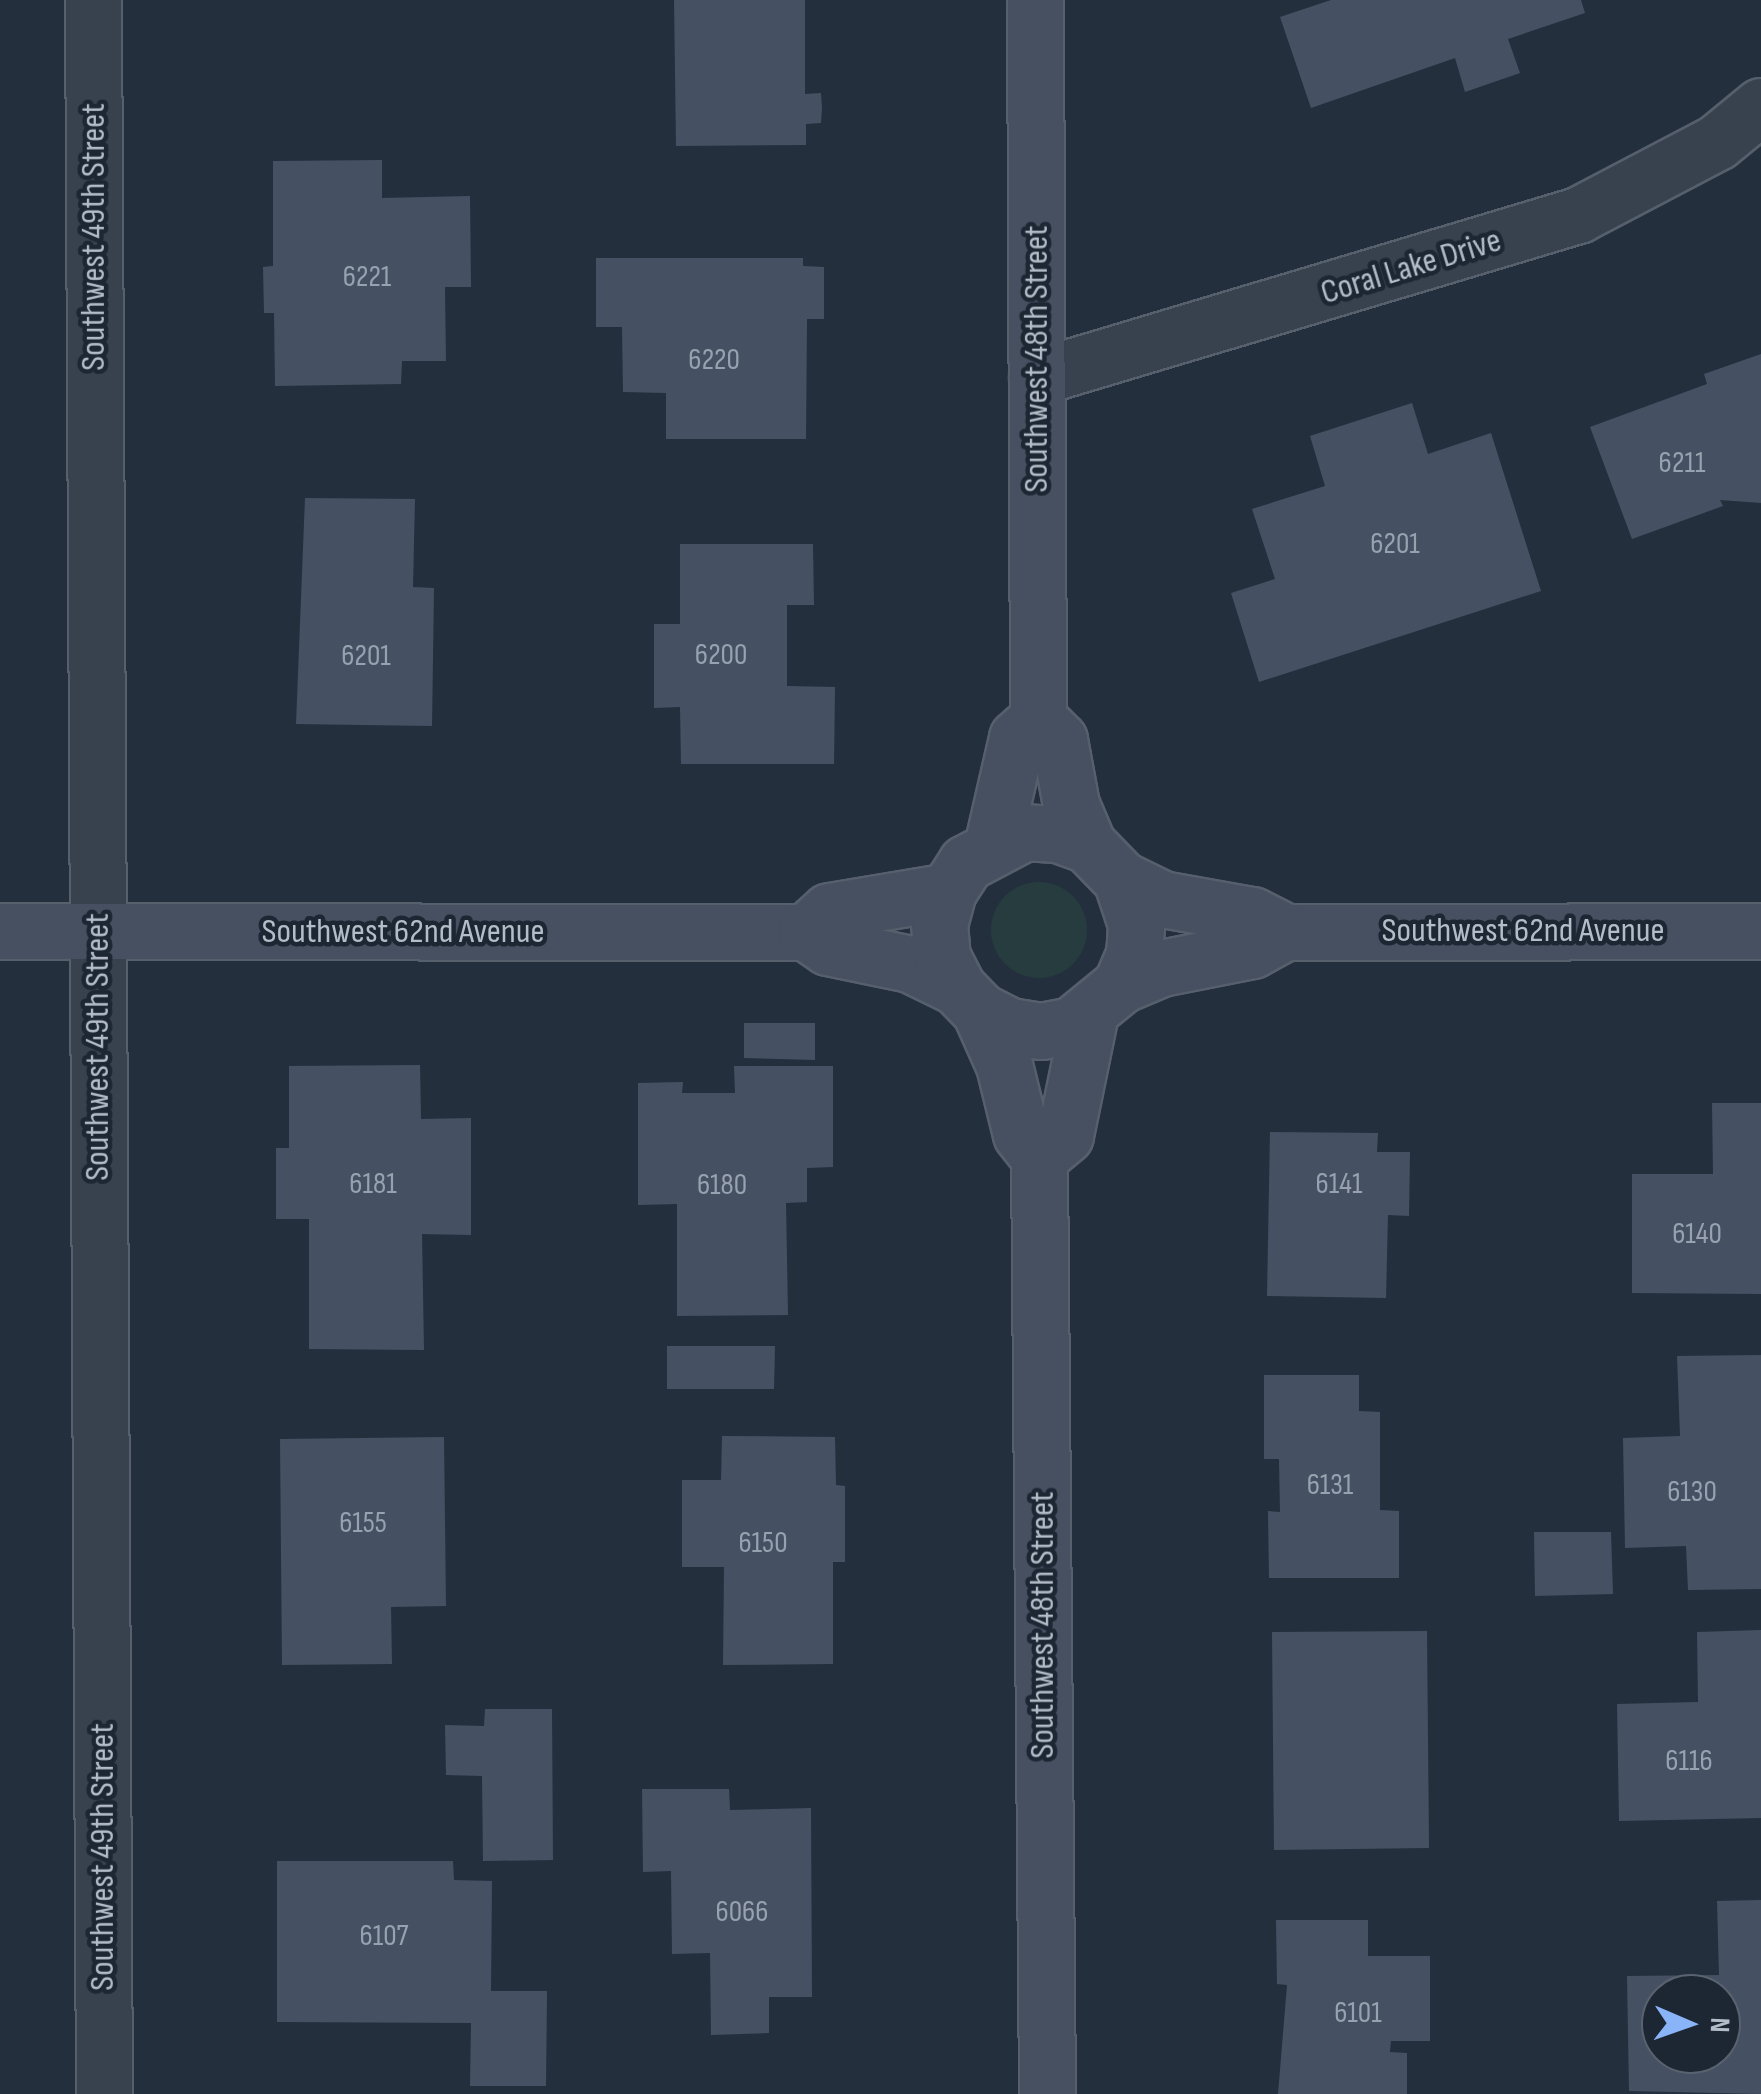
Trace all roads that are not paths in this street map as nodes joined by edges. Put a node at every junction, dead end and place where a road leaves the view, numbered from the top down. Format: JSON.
{"nodes":[{"id":1,"x":93,"y":0,"type":"edge"},
{"id":2,"x":1035,"y":0,"type":"edge"},
{"id":3,"x":1761,"y":106,"type":"edge"},
{"id":4,"x":1037,"y":377,"type":"junction"},
{"id":5,"x":1038,"y":719,"type":"junction"},
{"id":6,"x":993,"y":843,"type":"junction"},
{"id":7,"x":1104,"y":862,"type":"junction"},
{"id":8,"x":948,"y":890,"type":"junction"},
{"id":9,"x":1761,"y":930,"type":"edge"},
{"id":10,"x":0,"y":931,"type":"edge"},
{"id":11,"x":98,"y":931,"type":"junction"},
{"id":12,"x":806,"y":932,"type":"junction"},
{"id":13,"x":1285,"y":932,"type":"junction"},
{"id":14,"x":968,"y":999,"type":"junction"},
{"id":15,"x":1106,"y":999,"type":"junction"},
{"id":16,"x":1039,"y":1157,"type":"junction"},
{"id":17,"x":104,"y":2094,"type":"edge"},
{"id":18,"x":1047,"y":2094,"type":"edge"}],
"edges":[{"from":1,"to":11,"type":"street","name":"Southwest 49th Street"},
{"from":2,"to":4,"type":"street","name":"Southwest 48th Street"},
{"from":3,"to":4,"type":"street","name":"Coral Lake Drive"},
{"from":4,"to":5,"type":"street","name":"Southwest 48th Street"},
{"from":5,"to":6,"type":"street"},
{"from":5,"to":7,"type":"street"},
{"from":6,"to":7,"type":"street"},
{"from":6,"to":8,"type":"street"},
{"from":7,"to":13,"type":"street","name":"Southwest 62nd Avenue"},
{"from":7,"to":15,"type":"street"},
{"from":8,"to":12,"type":"street"},
{"from":8,"to":14,"type":"street"},
{"from":9,"to":13,"type":"street","name":"Southwest 62nd Avenue"},
{"from":10,"to":11,"type":"street","name":"Southwest 62nd Avenue"},
{"from":11,"to":12,"type":"street","name":"Southwest 62nd Avenue"},
{"from":11,"to":17,"type":"street","name":"Southwest 49th Street"},
{"from":12,"to":14,"type":"street","name":"Southwest 62nd Avenue"},
{"from":13,"to":15,"type":"street","name":"Southwest 62nd Avenue"},
{"from":14,"to":15,"type":"street"},
{"from":14,"to":16,"type":"street","name":"Southwest 48th Street"},
{"from":15,"to":16,"type":"street"},
{"from":16,"to":18,"type":"street","name":"Southwest 48th Street"}]}
